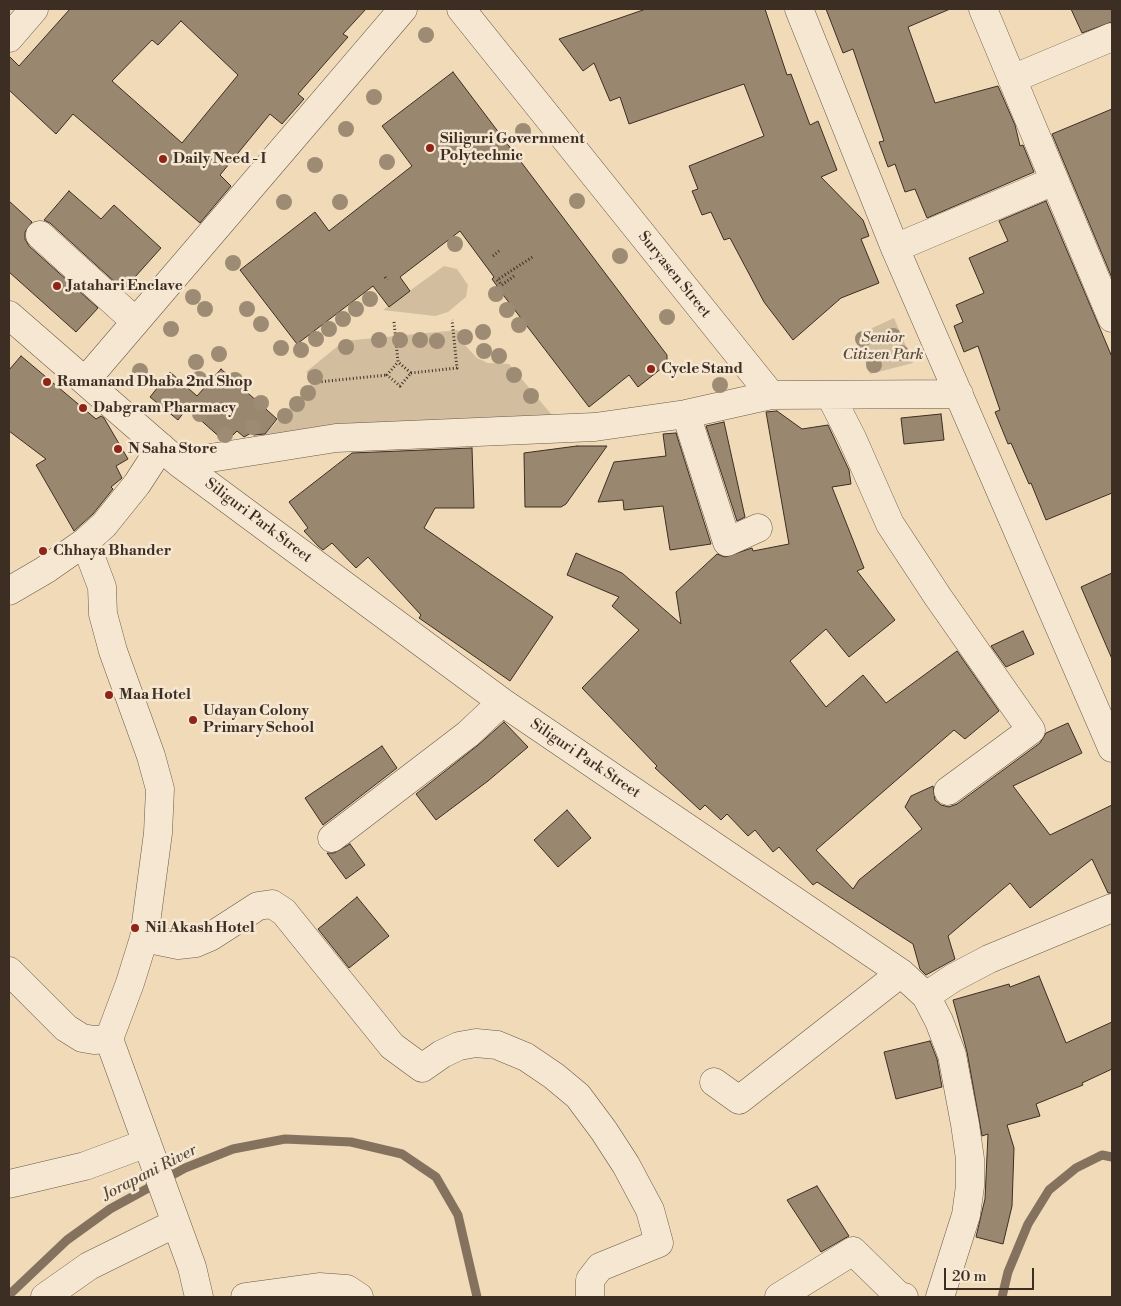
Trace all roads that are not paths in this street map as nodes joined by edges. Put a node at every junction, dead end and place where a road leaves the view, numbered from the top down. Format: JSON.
{"nodes":[{"id":1,"x":34,"y":9,"type":"edge"},
{"id":2,"x":402,"y":9,"type":"edge"},
{"id":3,"x":461,"y":9,"type":"edge"},
{"id":4,"x":799,"y":9,"type":"edge"},
{"id":5,"x":983,"y":9,"type":"edge"},
{"id":6,"x":1112,"y":37,"type":"edge"},
{"id":7,"x":9,"y":38,"type":"edge"},
{"id":8,"x":1012,"y":80,"type":"junction"},
{"id":9,"x":1054,"y":181,"type":"junction"},
{"id":10,"x":40,"y":235,"type":"dead end"},
{"id":11,"x":895,"y":248,"type":"junction"},
{"id":12,"x":9,"y":315,"type":"edge"},
{"id":13,"x":1112,"y":318,"type":"edge"},
{"id":14,"x":136,"y":321,"type":"junction"},
{"id":15,"x":85,"y":381,"type":"junction"},
{"id":16,"x":771,"y":394,"type":"junction"},
{"id":17,"x":830,"y":394,"type":"junction"},
{"id":18,"x":959,"y":394,"type":"junction"},
{"id":19,"x":686,"y":414,"type":"junction"},
{"id":20,"x":170,"y":455,"type":"junction"},
{"id":21,"x":758,"y":528,"type":"dead end"},
{"id":22,"x":85,"y":542,"type":"junction"},
{"id":23,"x":9,"y":591,"type":"edge"},
{"id":24,"x":502,"y":702,"type":"junction"},
{"id":25,"x":1112,"y":748,"type":"edge"},
{"id":26,"x":948,"y":791,"type":"dead end"},
{"id":27,"x":332,"y":838,"type":"dead end"},
{"id":28,"x":1112,"y":908,"type":"edge"},
{"id":29,"x":144,"y":938,"type":"junction"},
{"id":30,"x":9,"y":972,"type":"edge"},
{"id":31,"x":901,"y":973,"type":"junction"},
{"id":32,"x":926,"y":996,"type":"junction"},
{"id":33,"x":109,"y":1039,"type":"junction"},
{"id":34,"x":714,"y":1082,"type":"dead end"},
{"id":35,"x":149,"y":1147,"type":"junction"},
{"id":36,"x":9,"y":1184,"type":"edge"},
{"id":37,"x":175,"y":1219,"type":"junction"},
{"id":38,"x":937,"y":1296,"type":"edge"},
{"id":39,"x":45,"y":1297,"type":"edge"},
{"id":40,"x":199,"y":1297,"type":"edge"},
{"id":41,"x":245,"y":1297,"type":"edge"},
{"id":42,"x":359,"y":1297,"type":"edge"},
{"id":43,"x":590,"y":1297,"type":"edge"},
{"id":44,"x":779,"y":1297,"type":"edge"},
{"id":45,"x":904,"y":1297,"type":"edge"}],
"edges":[{"from":1,"to":7,"type":"street"},
{"from":2,"to":14,"type":"street"},
{"from":3,"to":16,"type":"street","name":"Suryasen Street"},
{"from":4,"to":11,"type":"street"},
{"from":5,"to":8,"type":"street"},
{"from":6,"to":8,"type":"street"},
{"from":8,"to":9,"type":"street"},
{"from":9,"to":11,"type":"street"},
{"from":9,"to":13,"type":"street"},
{"from":10,"to":14,"type":"street"},
{"from":11,"to":18,"type":"street"},
{"from":12,"to":15,"type":"street","name":"Siliguri Park Street"},
{"from":14,"to":15,"type":"street"},
{"from":15,"to":20,"type":"street","name":"Siliguri Park Street"},
{"from":16,"to":17,"type":"street"},
{"from":16,"to":19,"type":"street"},
{"from":17,"to":18,"type":"street"},
{"from":17,"to":26,"type":"street"},
{"from":18,"to":25,"type":"street"},
{"from":19,"to":20,"type":"street"},
{"from":19,"to":21,"type":"street"},
{"from":20,"to":22,"type":"street"},
{"from":20,"to":24,"type":"street","name":"Siliguri Park Street"},
{"from":22,"to":23,"type":"street"},
{"from":22,"to":29,"type":"street"},
{"from":24,"to":27,"type":"street"},
{"from":24,"to":31,"type":"street","name":"Siliguri Park Street"},
{"from":28,"to":32,"type":"street"},
{"from":29,"to":33,"type":"street"},
{"from":29,"to":43,"type":"street"},
{"from":30,"to":33,"type":"street"},
{"from":31,"to":32,"type":"street","name":"Siliguri Park Street"},
{"from":31,"to":34,"type":"street"},
{"from":32,"to":38,"type":"street","name":"Siliguri Park Street"},
{"from":33,"to":35,"type":"street"},
{"from":35,"to":36,"type":"street"},
{"from":35,"to":37,"type":"street"},
{"from":37,"to":39,"type":"street"},
{"from":37,"to":40,"type":"street"},
{"from":41,"to":42,"type":"street"},
{"from":44,"to":45,"type":"street"}]}
